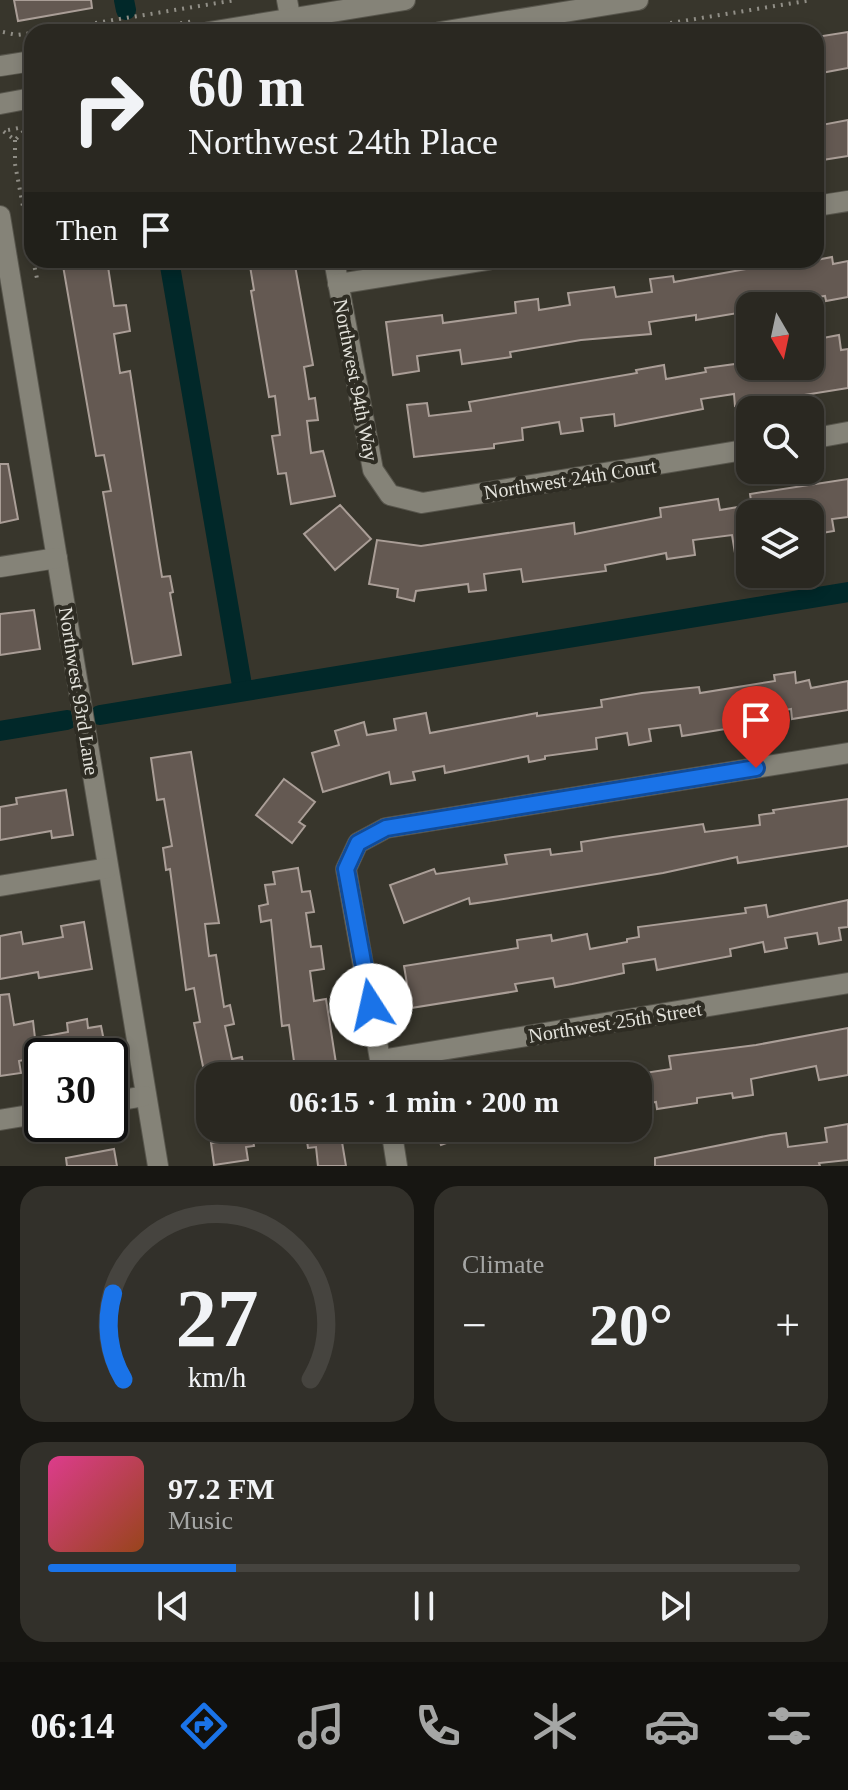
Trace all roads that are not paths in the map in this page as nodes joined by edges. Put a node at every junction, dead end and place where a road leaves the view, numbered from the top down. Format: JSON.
{"nodes":[{"id":1,"x":405,"y":0,"type":"edge"},
{"id":2,"x":638,"y":0,"type":"edge"},
{"id":3,"x":290,"y":17,"type":"edge"},
{"id":4,"x":252,"y":24,"type":"edge"},
{"id":5,"x":490,"y":24,"type":"edge"},
{"id":6,"x":24,"y":62,"type":"edge"},
{"id":7,"x":0,"y":66,"type":"edge"},
{"id":8,"x":24,"y":100,"type":"edge"},
{"id":9,"x":0,"y":104,"type":"edge"},
{"id":10,"x":848,"y":201,"type":"edge"},
{"id":11,"x":824,"y":205,"type":"edge"},
{"id":12,"x":0,"y":216,"type":"edge"},
{"id":13,"x":335,"y":268,"type":"edge"},
{"id":14,"x":438,"y":268,"type":"edge"},
{"id":15,"x":338,"y":284,"type":"junction"},
{"id":16,"x":10,"y":330,"type":"edge"},
{"id":17,"x":848,"y":432,"type":"edge"},
{"id":18,"x":824,"y":436,"type":"edge"},
{"id":19,"x":736,"y":451,"type":"edge"},
{"id":20,"x":390,"y":495,"type":"joint"},
{"id":21,"x":57,"y":558,"type":"junction"},
{"id":22,"x":0,"y":567,"type":"edge"},
{"id":23,"x":848,"y":753,"type":"edge"},
{"id":24,"x":108,"y":868,"type":"junction"},
{"id":25,"x":0,"y":886,"type":"edge"},
{"id":26,"x":848,"y":983,"type":"edge"},
{"id":27,"x":381,"y":1062,"type":"edge"},
{"id":28,"x":415,"y":1062,"type":"edge"},
{"id":29,"x":145,"y":1096,"type":"junction"},
{"id":30,"x":128,"y":1099,"type":"edge"},
{"id":31,"x":24,"y":1116,"type":"edge"},
{"id":32,"x":0,"y":1120,"type":"edge"},
{"id":33,"x":393,"y":1142,"type":"edge"},
{"id":34,"x":158,"y":1166,"type":"edge"},
{"id":35,"x":397,"y":1166,"type":"edge"}],
"edges":[{"from":1,"to":3,"type":"street"},
{"from":2,"to":5,"type":"street"},
{"from":3,"to":4,"type":"street"},
{"from":6,"to":7,"type":"street"},
{"from":8,"to":9,"type":"street"},
{"from":10,"to":11,"type":"street"},
{"from":12,"to":16,"type":"street","name":"Northwest 93rd Lane"},
{"from":13,"to":15,"type":"street","name":"Northwest 94th Way"},
{"from":14,"to":15,"type":"street"},
{"from":15,"to":20,"type":"street","name":"Northwest 94th Way"},
{"from":16,"to":21,"type":"street","name":"Northwest 93rd Lane"},
{"from":17,"to":18,"type":"street"},
{"from":19,"to":20,"type":"street","name":"Northwest 24th Court"},
{"from":21,"to":22,"type":"street"},
{"from":21,"to":24,"type":"street","name":"Northwest 93rd Lane"},
{"from":23,"to":27,"type":"street"},
{"from":24,"to":25,"type":"street"},
{"from":24,"to":29,"type":"street","name":"Northwest 93rd Lane"},
{"from":26,"to":28,"type":"street","name":"Northwest 25th Street"},
{"from":29,"to":30,"type":"street"},
{"from":29,"to":34,"type":"street","name":"Northwest 93rd Lane"},
{"from":31,"to":32,"type":"street"},
{"from":33,"to":35,"type":"street"}]}
